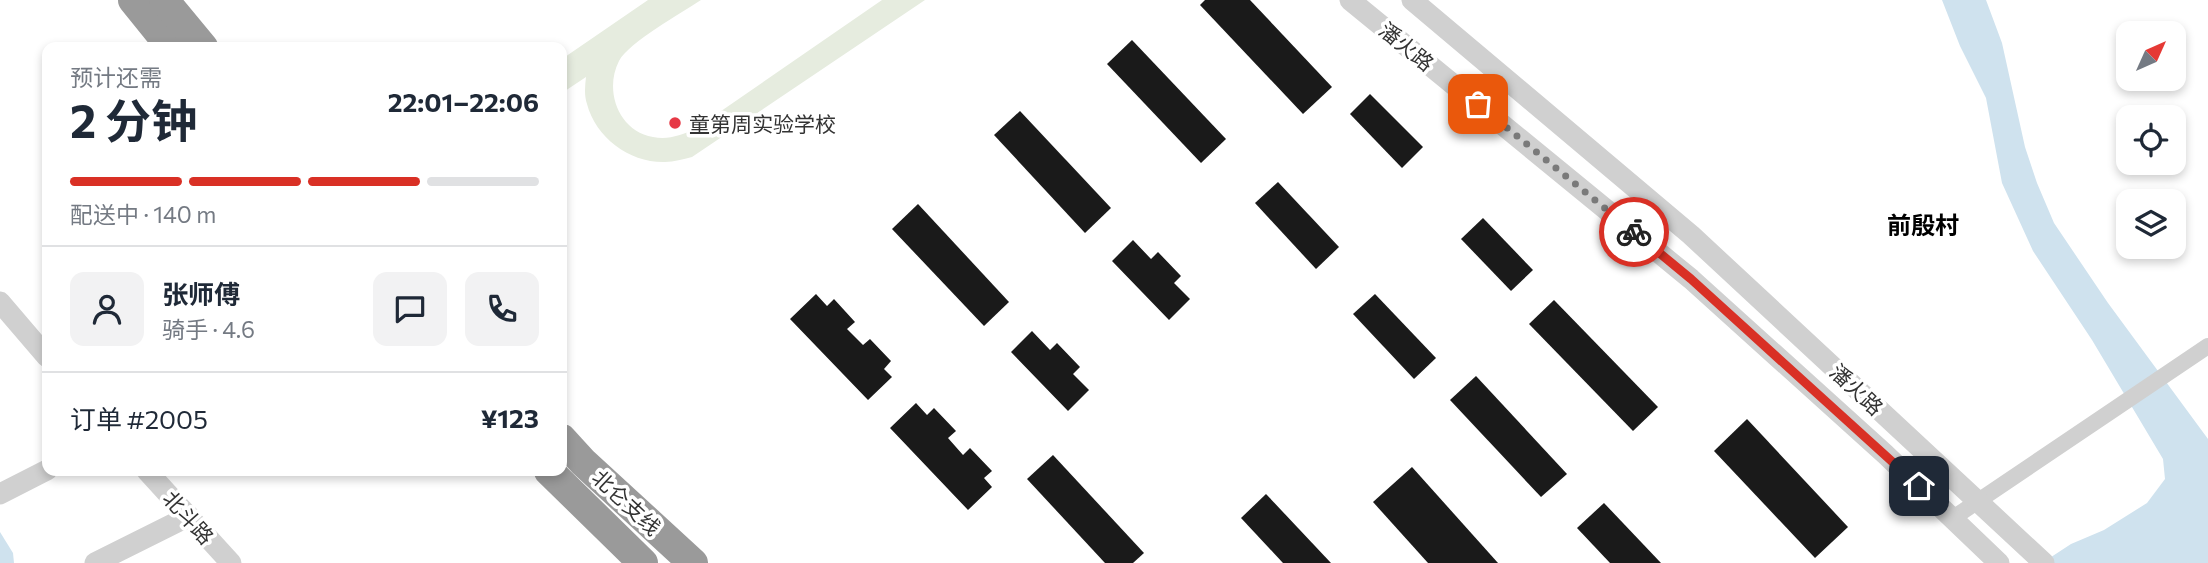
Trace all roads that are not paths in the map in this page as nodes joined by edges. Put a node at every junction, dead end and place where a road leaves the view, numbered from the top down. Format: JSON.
{"nodes":[{"id":1,"x":133,"y":0,"type":"edge"},
{"id":2,"x":164,"y":0,"type":"edge"},
{"id":3,"x":1350,"y":0,"type":"edge"},
{"id":4,"x":1412,"y":0,"type":"edge"},
{"id":5,"x":167,"y":42,"type":"edge"},
{"id":6,"x":199,"y":42,"type":"edge"},
{"id":7,"x":0,"y":302,"type":"edge"},
{"id":8,"x":2208,"y":346,"type":"edge"},
{"id":9,"x":42,"y":351,"type":"edge"},
{"id":10,"x":567,"y":444,"type":"edge"},
{"id":11,"x":42,"y":473,"type":"edge"},
{"id":12,"x":152,"y":476,"type":"edge"},
{"id":13,"x":554,"y":476,"type":"edge"},
{"id":14,"x":0,"y":494,"type":"edge"},
{"id":15,"x":1977,"y":500,"type":"junction"},
{"id":16,"x":189,"y":516,"type":"junction"},
{"id":17,"x":1953,"y":518,"type":"junction"},
{"id":18,"x":2038,"y":557,"type":"edge"},
{"id":19,"x":95,"y":563,"type":"edge"},
{"id":20,"x":231,"y":563,"type":"edge"},
{"id":21,"x":643,"y":563,"type":"edge"},
{"id":22,"x":693,"y":563,"type":"edge"},
{"id":23,"x":1999,"y":563,"type":"edge"}],
"edges":[{"from":1,"to":5,"type":"highway"},
{"from":2,"to":6,"type":"highway"},
{"from":3,"to":17,"type":"street","name":"潘火路"},
{"from":4,"to":15,"type":"street","name":"潘火路"},
{"from":7,"to":9,"type":"street"},
{"from":8,"to":15,"type":"street"},
{"from":10,"to":22,"type":"highway","name":"北仑支线"},
{"from":11,"to":14,"type":"street"},
{"from":12,"to":16,"type":"street","name":"北斗路"},
{"from":13,"to":21,"type":"highway","name":"北仑支线"},
{"from":15,"to":17,"type":"street"},
{"from":15,"to":18,"type":"street","name":"潘火路"},
{"from":16,"to":19,"type":"street"},
{"from":16,"to":20,"type":"street","name":"北斗路"},
{"from":17,"to":23,"type":"street","name":"潘火路"}]}
